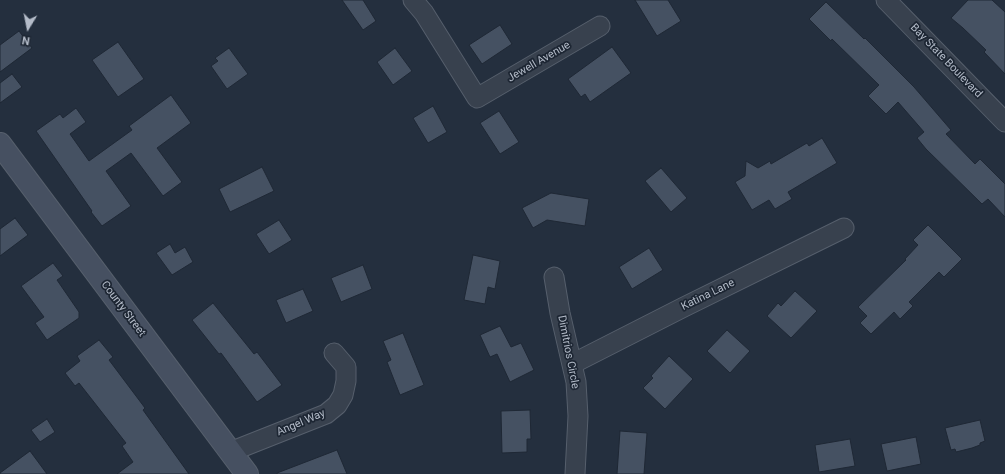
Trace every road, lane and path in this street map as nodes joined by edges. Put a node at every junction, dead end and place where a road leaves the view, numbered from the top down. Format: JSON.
{"nodes":[{"id":1,"x":413,"y":0,"type":"edge"},
{"id":2,"x":898,"y":4,"type":"edge"},
{"id":3,"x":600,"y":26,"type":"dead end"},
{"id":4,"x":1005,"y":122,"type":"edge"},
{"id":5,"x":0,"y":144,"type":"edge"},
{"id":6,"x":844,"y":228,"type":"dead end"},
{"id":7,"x":554,"y":278,"type":"dead end"},
{"id":8,"x":334,"y":353,"type":"dead end"},
{"id":9,"x":572,"y":364,"type":"junction"},
{"id":10,"x":230,"y":452,"type":"junction"},
{"id":11,"x":247,"y":474,"type":"edge"},
{"id":12,"x":575,"y":474,"type":"edge"}],
"edges":[{"from":1,"to":3,"type":"street","name":"Jewell Avenue"},
{"from":2,"to":4,"type":"street","name":"Bay State Boulevard"},
{"from":5,"to":10,"type":"main road","name":"County Street"},
{"from":6,"to":9,"type":"street","name":"Katina Lane"},
{"from":7,"to":9,"type":"street","name":"Dimitrios Circle"},
{"from":8,"to":10,"type":"street","name":"Angel Way"},
{"from":9,"to":12,"type":"street","name":"Dimitrios Circle"},
{"from":10,"to":11,"type":"main road","name":"County Street"}]}
